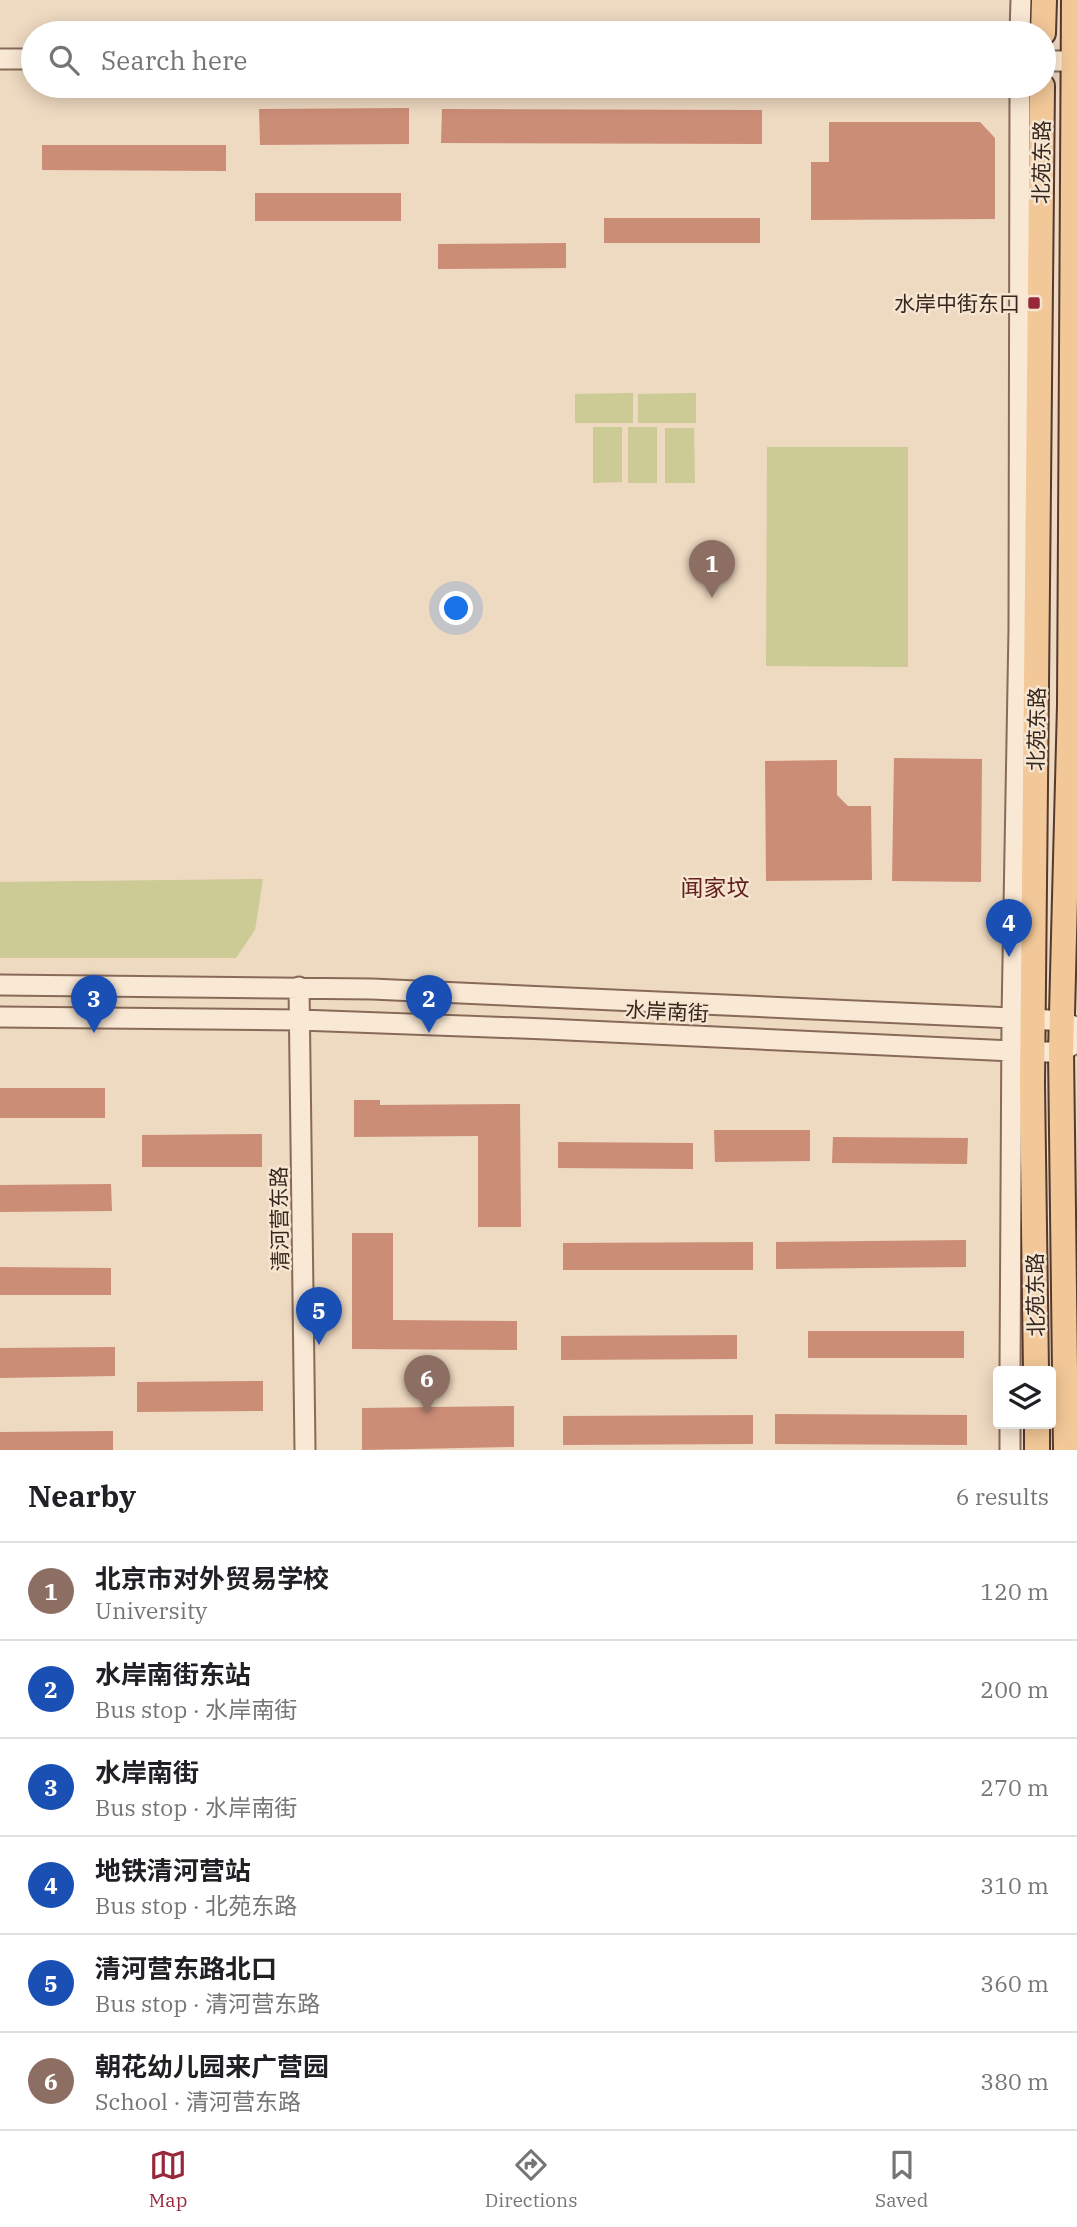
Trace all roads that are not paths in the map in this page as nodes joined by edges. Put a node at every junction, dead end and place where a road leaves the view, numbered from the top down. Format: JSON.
{"nodes":[{"id":1,"x":1021,"y":0,"type":"edge"},
{"id":2,"x":1044,"y":0,"type":"edge"},
{"id":3,"x":1074,"y":0,"type":"edge"},
{"id":4,"x":1020,"y":21,"type":"edge"},
{"id":5,"x":1043,"y":21,"type":"edge"},
{"id":6,"x":0,"y":59,"type":"edge"},
{"id":7,"x":21,"y":59,"type":"edge"},
{"id":8,"x":1056,"y":61,"type":"edge"},
{"id":9,"x":1075,"y":61,"type":"edge"},
{"id":10,"x":1020,"y":98,"type":"edge"},
{"id":11,"x":1042,"y":98,"type":"edge"},
{"id":12,"x":1074,"y":349,"type":"edge"},
{"id":13,"x":1035,"y":785,"type":"junction"},
{"id":14,"x":1016,"y":806,"type":"junction"},
{"id":15,"x":0,"y":985,"type":"edge"},
{"id":16,"x":299,"y":987,"type":"junction"},
{"id":17,"x":0,"y":1017,"type":"edge"},
{"id":18,"x":1023,"y":1018,"type":"junction"},
{"id":19,"x":300,"y":1020,"type":"junction"},
{"id":20,"x":1069,"y":1025,"type":"edge"},
{"id":21,"x":1069,"y":1047,"type":"edge"},
{"id":22,"x":1022,"y":1051,"type":"junction"},
{"id":23,"x":1070,"y":1244,"type":"edge"},
{"id":24,"x":1010,"y":1366,"type":"edge"},
{"id":25,"x":1036,"y":1366,"type":"edge"},
{"id":26,"x":1010,"y":1429,"type":"edge"},
{"id":27,"x":1037,"y":1429,"type":"edge"},
{"id":28,"x":305,"y":1450,"type":"edge"},
{"id":29,"x":1010,"y":1450,"type":"edge"},
{"id":30,"x":1037,"y":1450,"type":"edge"},
{"id":31,"x":1066,"y":1450,"type":"edge"}],
"edges":[{"from":1,"to":4,"type":"street"},
{"from":2,"to":5,"type":"main road"},
{"from":3,"to":9,"type":"main road","name":"北苑东路"},
{"from":6,"to":7,"type":"street"},
{"from":8,"to":9,"type":"street"},
{"from":9,"to":12,"type":"main road","name":"北苑东路"},
{"from":10,"to":14,"type":"street"},
{"from":11,"to":13,"type":"main road","name":"北苑东路"},
{"from":12,"to":20,"type":"main road","name":"北苑东路"},
{"from":13,"to":14,"type":"main road"},
{"from":13,"to":18,"type":"main road","name":"北苑东路"},
{"from":14,"to":18,"type":"street"},
{"from":15,"to":16,"type":"street","name":"水岸南街"},
{"from":16,"to":18,"type":"street","name":"水岸南街"},
{"from":16,"to":19,"type":"street","name":"清河营东路"},
{"from":17,"to":19,"type":"street","name":"水岸南街"},
{"from":18,"to":20,"type":"street","name":"水岸南街"},
{"from":18,"to":22,"type":"main road","name":"北苑东路"},
{"from":19,"to":22,"type":"street","name":"水岸南街"},
{"from":19,"to":28,"type":"street","name":"清河营东路"},
{"from":20,"to":21,"type":"main road","name":"北苑东路"},
{"from":21,"to":22,"type":"street","name":"水岸南街"},
{"from":21,"to":23,"type":"main road","name":"北苑东路"},
{"from":22,"to":24,"type":"street"},
{"from":22,"to":25,"type":"main road","name":"北苑东路"},
{"from":23,"to":31,"type":"main road","name":"北苑东路"},
{"from":26,"to":29,"type":"street"},
{"from":27,"to":30,"type":"main road"}]}
